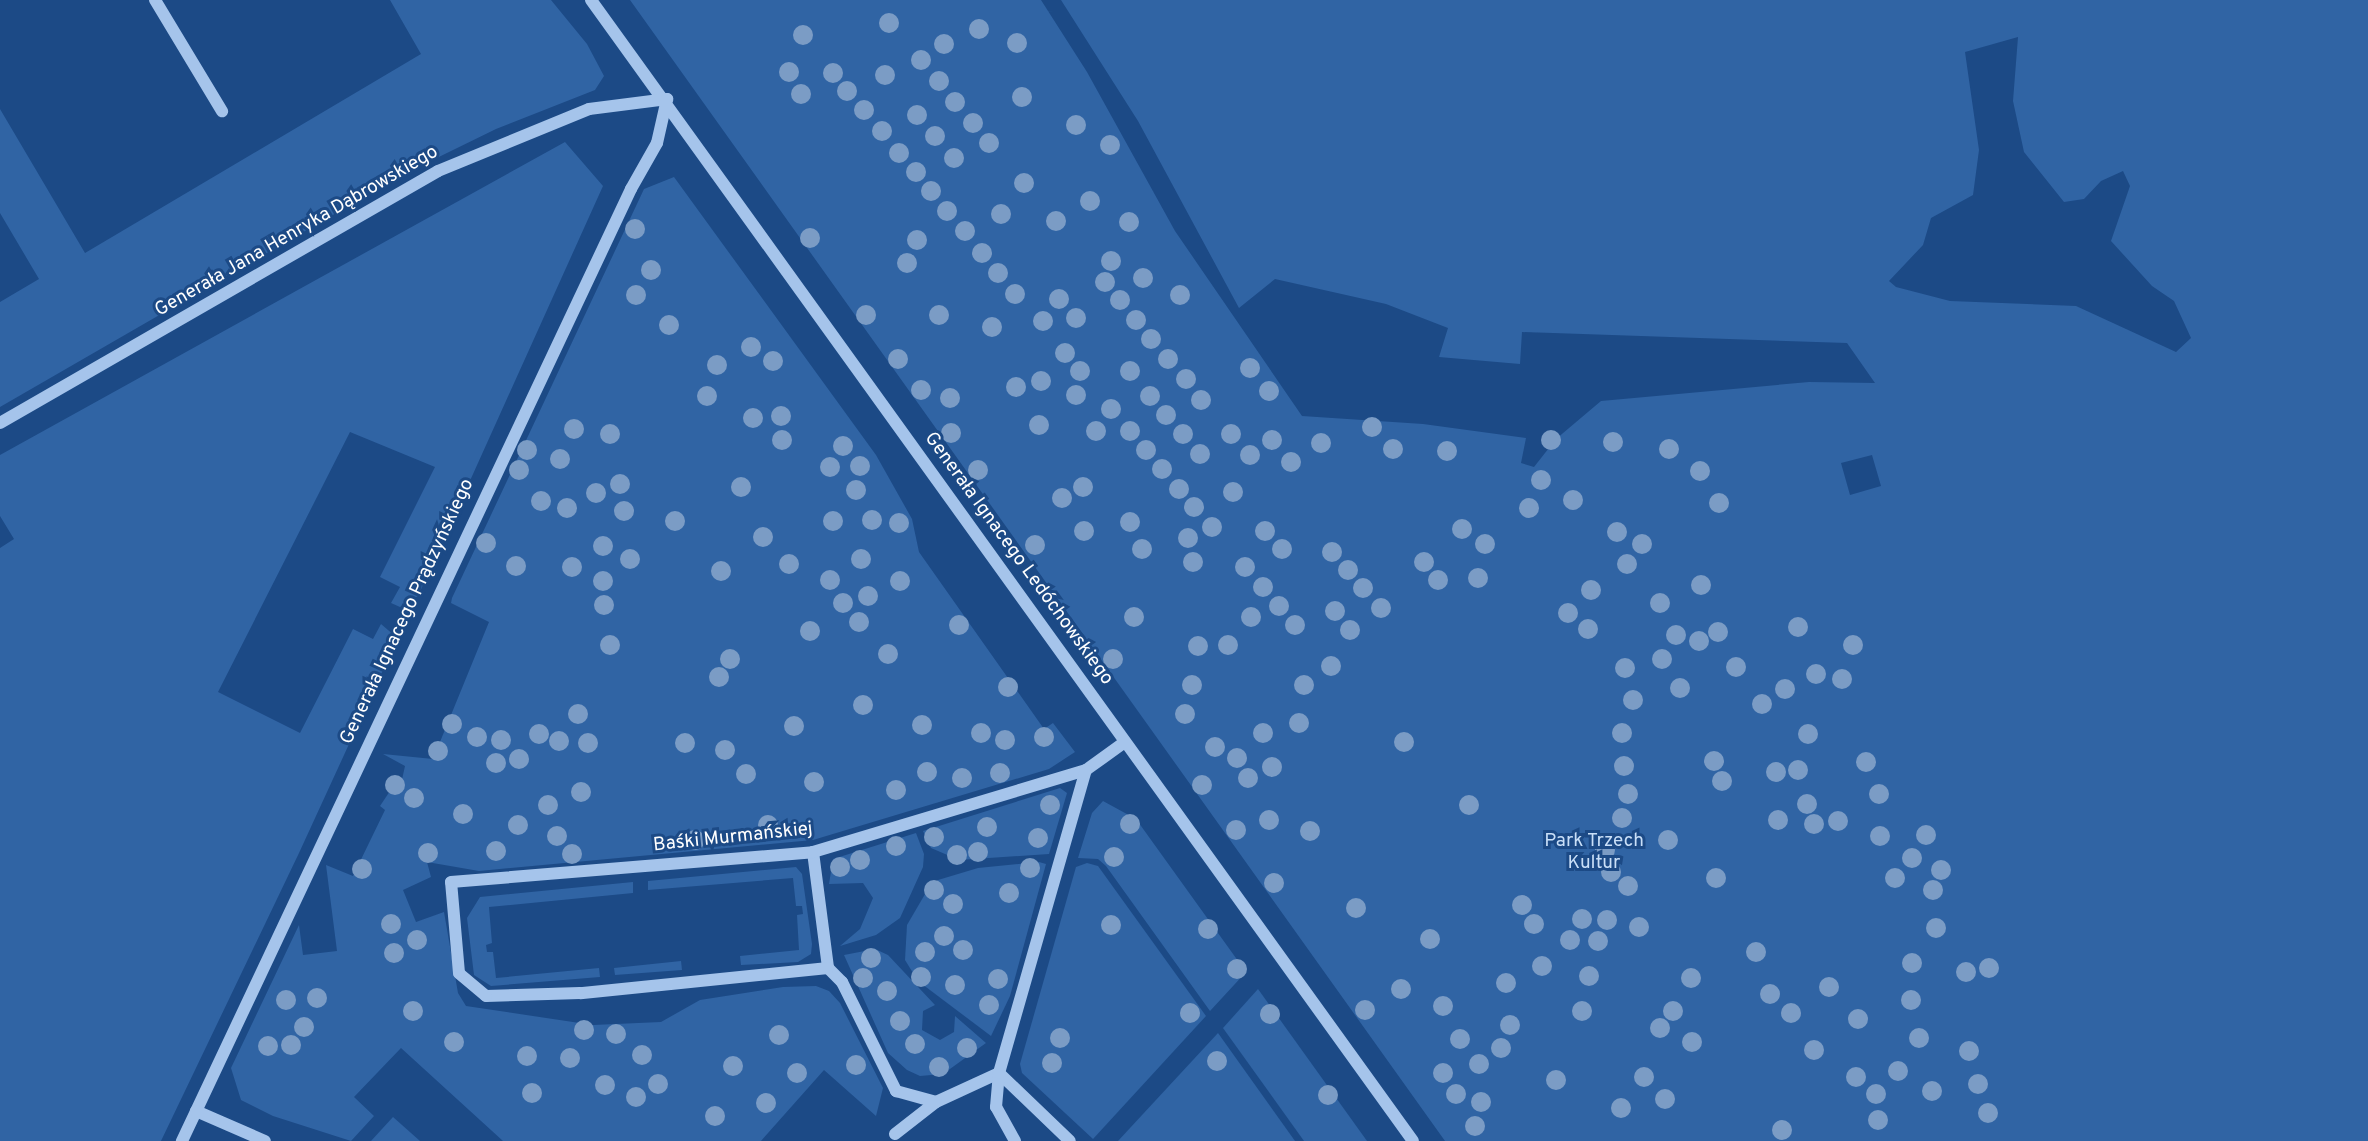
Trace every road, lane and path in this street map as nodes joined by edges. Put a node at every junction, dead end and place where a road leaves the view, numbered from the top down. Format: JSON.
{"nodes":[{"id":1,"x":155,"y":0,"type":"edge"},
{"id":2,"x":592,"y":0,"type":"edge"},
{"id":3,"x":667,"y":99,"type":"junction"},
{"id":4,"x":222,"y":111,"type":"dead end"},
{"id":5,"x":0,"y":423,"type":"edge"},
{"id":6,"x":1125,"y":742,"type":"junction"},
{"id":7,"x":1086,"y":770,"type":"junction"},
{"id":8,"x":813,"y":852,"type":"junction"},
{"id":9,"x":828,"y":968,"type":"junction"},
{"id":10,"x":999,"y":1073,"type":"junction"},
{"id":11,"x":936,"y":1101,"type":"junction"},
{"id":12,"x":196,"y":1111,"type":"junction"},
{"id":13,"x":895,"y":1134,"type":"dead end"},
{"id":14,"x":182,"y":1141,"type":"edge"},
{"id":15,"x":265,"y":1141,"type":"edge"},
{"id":16,"x":1014,"y":1141,"type":"edge"},
{"id":17,"x":1070,"y":1141,"type":"edge"},
{"id":18,"x":1413,"y":1141,"type":"edge"}],
"edges":[{"from":1,"to":4,"type":"street"},
{"from":2,"to":3,"type":"street","name":"Generała Ignacego Ledóchowskiego"},
{"from":3,"to":5,"type":"street","name":"Generała Jana Henryka Dąbrowskiego"},
{"from":3,"to":6,"type":"street","name":"Generała Ignacego Ledóchowskiego"},
{"from":3,"to":12,"type":"street","name":"Generała Ignacego Prądzyńskiego"},
{"from":6,"to":7,"type":"street","name":"Baśki Murmańskiej"},
{"from":6,"to":18,"type":"street","name":"Generała Ignacego Ledóchowskiego"},
{"from":7,"to":8,"type":"street","name":"Baśki Murmańskiej"},
{"from":7,"to":10,"type":"street"},
{"from":8,"to":9,"type":"street"},
{"from":8,"to":9,"type":"street","name":"Baśki Murmańskiej"},
{"from":9,"to":11,"type":"street"},
{"from":10,"to":11,"type":"street"},
{"from":10,"to":16,"type":"street"},
{"from":10,"to":17,"type":"street"},
{"from":11,"to":13,"type":"street"},
{"from":12,"to":14,"type":"street","name":"Generała Ignacego Prądzyńskiego"},
{"from":12,"to":15,"type":"street"}]}
